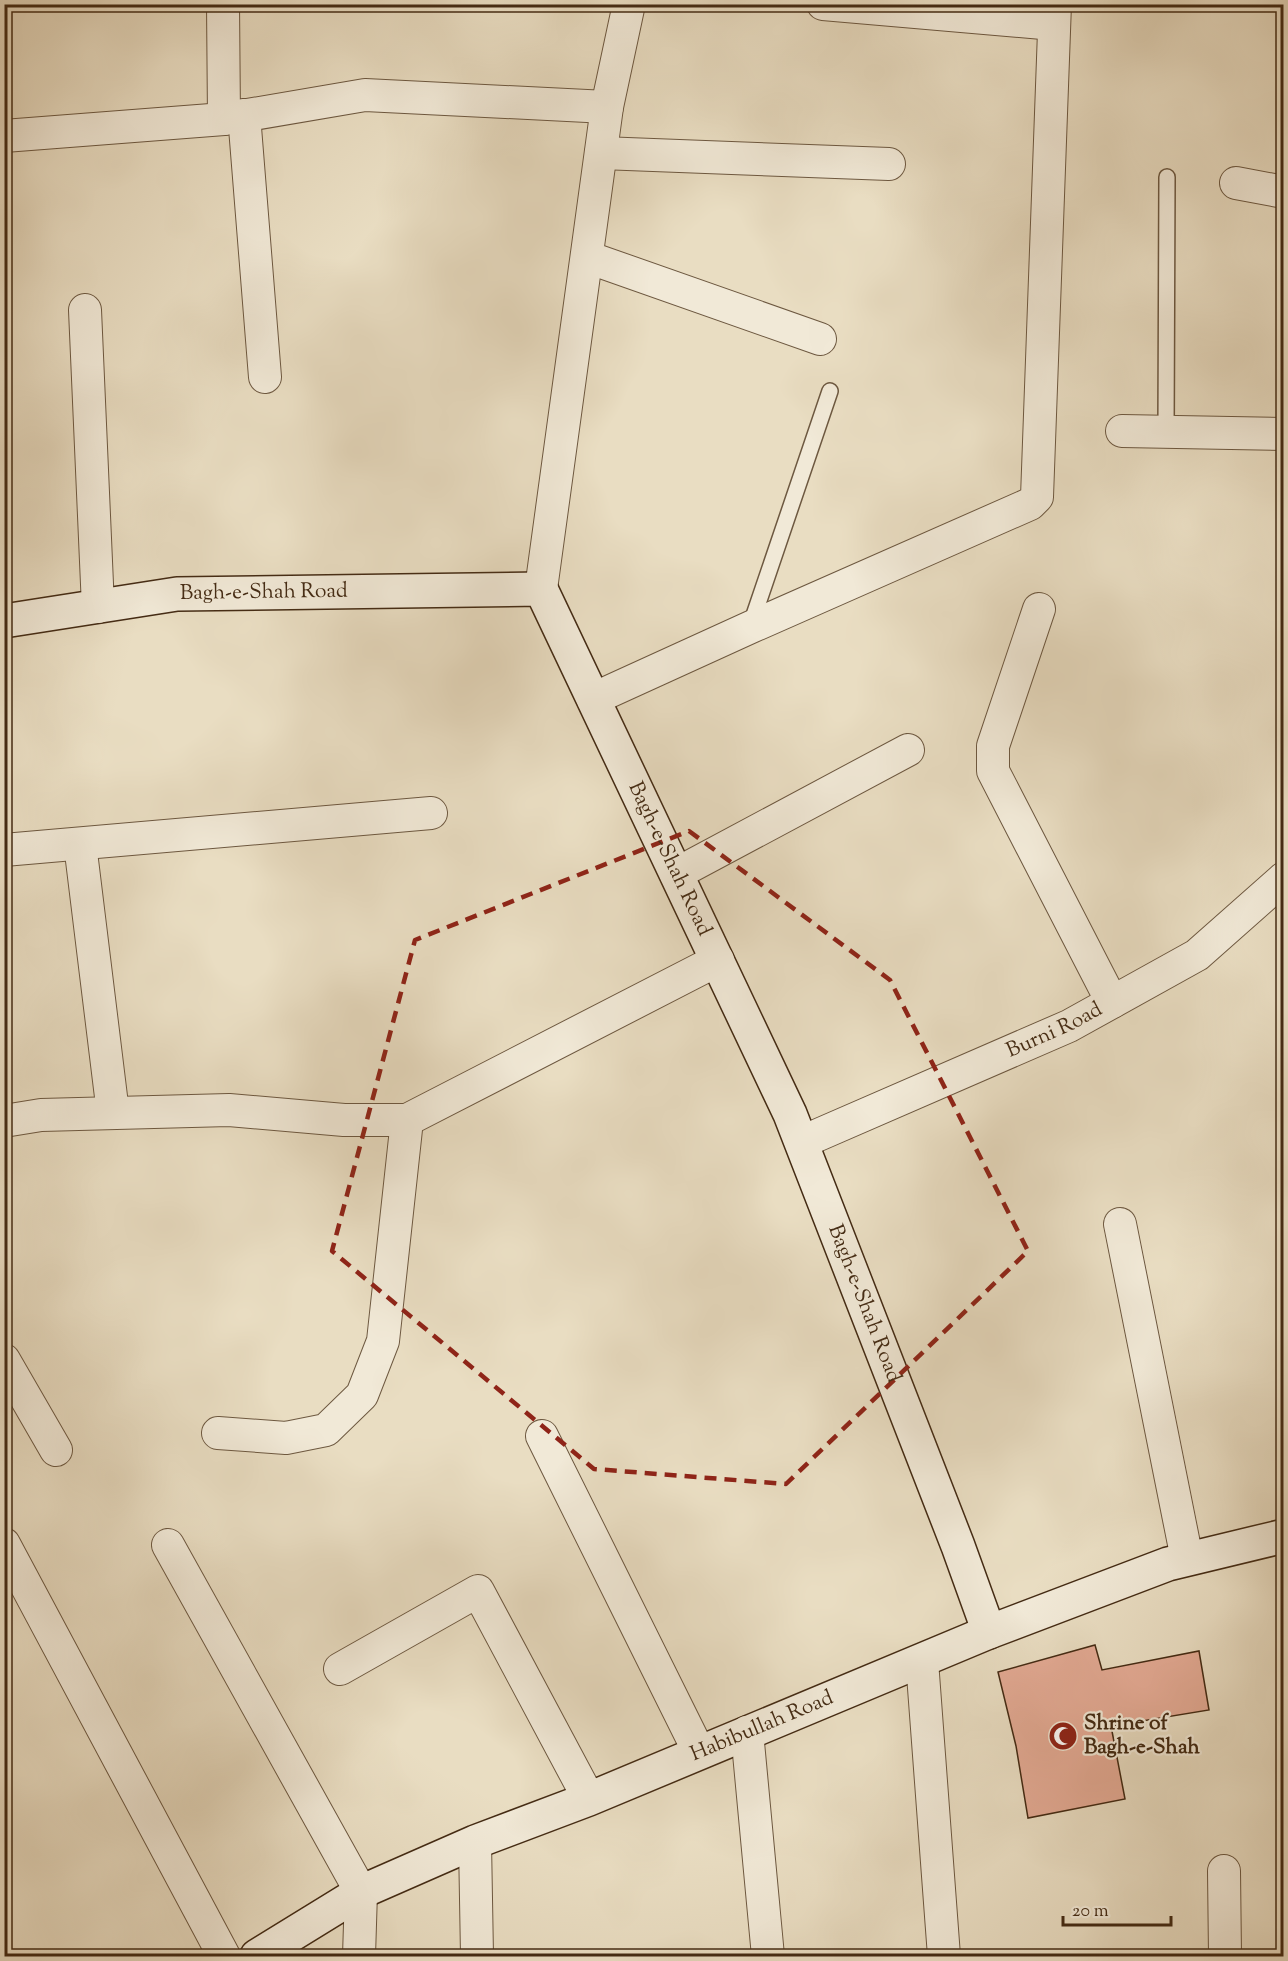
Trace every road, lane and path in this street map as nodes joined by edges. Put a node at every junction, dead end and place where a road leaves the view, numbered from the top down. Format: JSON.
{"nodes":[{"id":1,"x":223,"y":4,"type":"edge"},
{"id":2,"x":629,"y":4,"type":"edge"},
{"id":3,"x":822,"y":4,"type":"edge"},
{"id":4,"x":1055,"y":14,"type":"edge"},
{"id":5,"x":607,"y":107,"type":"junction"},
{"id":6,"x":234,"y":117,"type":"junction"},
{"id":7,"x":4,"y":136,"type":"edge"},
{"id":8,"x":601,"y":153,"type":"junction"},
{"id":9,"x":889,"y":164,"type":"dead end"},
{"id":10,"x":1167,"y":177,"type":"dead end"},
{"id":11,"x":1236,"y":183,"type":"dead end"},
{"id":12,"x":1284,"y":192,"type":"edge"},
{"id":13,"x":587,"y":257,"type":"junction"},
{"id":14,"x":85,"y":310,"type":"dead end"},
{"id":15,"x":820,"y":339,"type":"dead end"},
{"id":16,"x":265,"y":378,"type":"dead end"},
{"id":17,"x":830,"y":391,"type":"dead end"},
{"id":18,"x":1122,"y":431,"type":"dead end"},
{"id":19,"x":1166,"y":432,"type":"junction"},
{"id":20,"x":1284,"y":434,"type":"edge"},
{"id":21,"x":541,"y":589,"type":"junction"},
{"id":22,"x":98,"y":606,"type":"junction"},
{"id":23,"x":1039,"y":609,"type":"dead end"},
{"id":24,"x":4,"y":621,"type":"edge"},
{"id":25,"x":751,"y":627,"type":"junction"},
{"id":26,"x":593,"y":699,"type":"junction"},
{"id":27,"x":908,"y":750,"type":"dead end"},
{"id":28,"x":431,"y":813,"type":"dead end"},
{"id":29,"x":80,"y":844,"type":"junction"},
{"id":30,"x":4,"y":850,"type":"edge"},
{"id":31,"x":676,"y":874,"type":"junction"},
{"id":32,"x":1284,"y":878,"type":"edge"},
{"id":33,"x":718,"y":960,"type":"junction"},
{"id":34,"x":1112,"y":1002,"type":"junction"},
{"id":35,"x":113,"y":1113,"type":"junction"},
{"id":36,"x":407,"y":1120,"type":"junction"},
{"id":37,"x":4,"y":1121,"type":"edge"},
{"id":38,"x":802,"y":1142,"type":"junction"},
{"id":39,"x":1120,"y":1224,"type":"dead end"},
{"id":40,"x":4,"y":1360,"type":"edge"},
{"id":41,"x":218,"y":1433,"type":"dead end"},
{"id":42,"x":542,"y":1436,"type":"dead end"},
{"id":43,"x":56,"y":1450,"type":"dead end"},
{"id":44,"x":1284,"y":1536,"type":"edge"},
{"id":45,"x":4,"y":1544,"type":"edge"},
{"id":46,"x":168,"y":1545,"type":"dead end"},
{"id":47,"x":1187,"y":1559,"type":"junction"},
{"id":48,"x":989,"y":1632,"type":"junction"},
{"id":49,"x":922,"y":1661,"type":"junction"},
{"id":50,"x":339,"y":1669,"type":"dead end"},
{"id":51,"x":747,"y":1732,"type":"junction"},
{"id":52,"x":699,"y":1752,"type":"junction"},
{"id":53,"x":589,"y":1799,"type":"junction"},
{"id":54,"x":475,"y":1842,"type":"junction"},
{"id":55,"x":1224,"y":1871,"type":"dead end"},
{"id":56,"x":361,"y":1892,"type":"junction"},
{"id":57,"x":224,"y":1956,"type":"edge"},
{"id":58,"x":257,"y":1956,"type":"edge"},
{"id":59,"x":359,"y":1956,"type":"edge"},
{"id":60,"x":477,"y":1956,"type":"edge"},
{"id":61,"x":768,"y":1956,"type":"edge"},
{"id":62,"x":944,"y":1956,"type":"edge"},
{"id":63,"x":1225,"y":1956,"type":"edge"}],
"edges":[{"from":1,"to":6,"type":"street"},
{"from":2,"to":5,"type":"street"},
{"from":3,"to":4,"type":"street"},
{"from":4,"to":25,"type":"street"},
{"from":5,"to":6,"type":"street"},
{"from":5,"to":8,"type":"street"},
{"from":6,"to":7,"type":"street"},
{"from":6,"to":16,"type":"street"},
{"from":8,"to":9,"type":"street"},
{"from":8,"to":13,"type":"street"},
{"from":10,"to":19,"type":"lane"},
{"from":11,"to":12,"type":"street"},
{"from":13,"to":15,"type":"street"},
{"from":13,"to":21,"type":"street"},
{"from":14,"to":22,"type":"street"},
{"from":17,"to":25,"type":"lane"},
{"from":18,"to":19,"type":"street"},
{"from":19,"to":20,"type":"street"},
{"from":21,"to":22,"type":"street","name":"Bagh-e-Shah Road"},
{"from":21,"to":26,"type":"street","name":"Bagh-e-Shah Road"},
{"from":22,"to":24,"type":"street","name":"Bagh-e-Shah Road"},
{"from":23,"to":34,"type":"street"},
{"from":25,"to":26,"type":"street"},
{"from":26,"to":31,"type":"street","name":"Bagh-e-Shah Road"},
{"from":27,"to":31,"type":"street"},
{"from":28,"to":29,"type":"street"},
{"from":29,"to":30,"type":"street"},
{"from":29,"to":35,"type":"street"},
{"from":31,"to":33,"type":"street","name":"Bagh-e-Shah Road"},
{"from":32,"to":34,"type":"street","name":"Burni Road"},
{"from":33,"to":36,"type":"street"},
{"from":33,"to":38,"type":"street","name":"Bagh-e-Shah Road"},
{"from":34,"to":38,"type":"street","name":"Burni Road"},
{"from":35,"to":36,"type":"street"},
{"from":35,"to":37,"type":"street"},
{"from":36,"to":41,"type":"street"},
{"from":38,"to":48,"type":"street","name":"Bagh-e-Shah Road"},
{"from":39,"to":47,"type":"street"},
{"from":40,"to":43,"type":"street"},
{"from":42,"to":52,"type":"street"},
{"from":44,"to":47,"type":"street","name":"Habibullah Road"},
{"from":45,"to":57,"type":"street"},
{"from":46,"to":56,"type":"street"},
{"from":47,"to":48,"type":"street","name":"Habibullah Road"},
{"from":48,"to":49,"type":"street","name":"Habibullah Road"},
{"from":49,"to":51,"type":"street","name":"Habibullah Road"},
{"from":49,"to":62,"type":"street"},
{"from":50,"to":53,"type":"street"},
{"from":51,"to":52,"type":"street","name":"Habibullah Road"},
{"from":51,"to":61,"type":"street"},
{"from":52,"to":53,"type":"street","name":"Habibullah Road"},
{"from":53,"to":54,"type":"street","name":"Habibullah Road"},
{"from":54,"to":56,"type":"street","name":"Habibullah Road"},
{"from":54,"to":60,"type":"street"},
{"from":55,"to":63,"type":"street"},
{"from":56,"to":58,"type":"street","name":"Habibullah Road"},
{"from":56,"to":59,"type":"street"}]}
